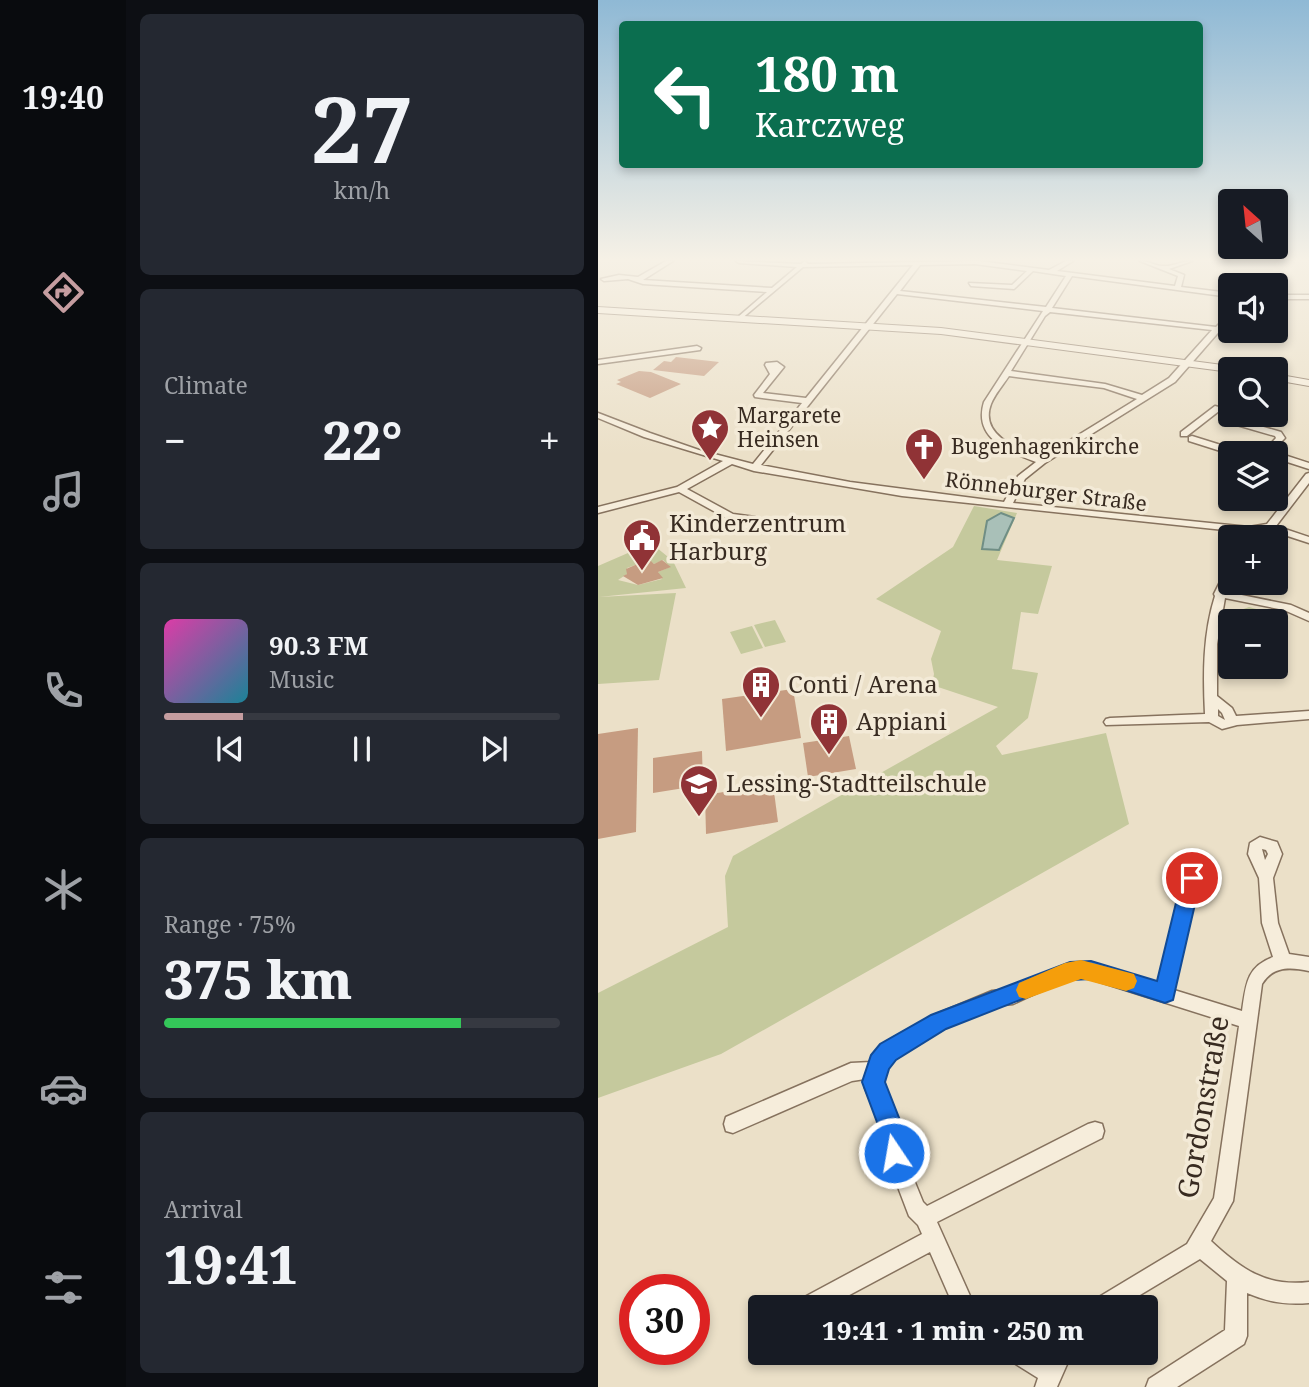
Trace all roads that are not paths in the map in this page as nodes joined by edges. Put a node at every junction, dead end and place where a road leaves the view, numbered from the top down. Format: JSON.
{"nodes":[{"id":1,"x":862,"y":326,"type":"edge"},
{"id":2,"x":866,"y":326,"type":"junction"},
{"id":3,"x":1037,"y":326,"type":"edge"},
{"id":4,"x":1190,"y":326,"type":"edge"},
{"id":5,"x":1218,"y":328,"type":"joint"},
{"id":6,"x":1027,"y":341,"type":"junction"},
{"id":7,"x":697,"y":348,"type":"dead end"},
{"id":8,"x":598,"y":362,"type":"edge"},
{"id":9,"x":1189,"y":363,"type":"junction"},
{"id":10,"x":1218,"y":367,"type":"edge"},
{"id":11,"x":1007,"y":373,"type":"junction"},
{"id":12,"x":774,"y":374,"type":"dead end"},
{"id":13,"x":1288,"y":379,"type":"edge"},
{"id":14,"x":1308,"y":383,"type":"edge"},
{"id":15,"x":1143,"y":398,"type":"junction"},
{"id":16,"x":807,"y":401,"type":"junction"},
{"id":17,"x":598,"y":415,"type":"edge"},
{"id":18,"x":1278,"y":441,"type":"edge"},
{"id":19,"x":1218,"y":447,"type":"edge"},
{"id":20,"x":1288,"y":459,"type":"edge"},
{"id":21,"x":730,"y":461,"type":"junction"},
{"id":22,"x":1042,"y":461,"type":"junction"},
{"id":23,"x":1308,"y":466,"type":"edge"},
{"id":24,"x":754,"y":468,"type":"junction"},
{"id":25,"x":1308,"y":476,"type":"edge"},
{"id":26,"x":680,"y":489,"type":"junction"},
{"id":27,"x":1007,"y":505,"type":"junction"},
{"id":28,"x":598,"y":510,"type":"edge"},
{"id":29,"x":731,"y":517,"type":"dead end"},
{"id":30,"x":1271,"y":525,"type":"edge"},
{"id":31,"x":1218,"y":530,"type":"edge"},
{"id":32,"x":1288,"y":533,"type":"edge"},
{"id":33,"x":1308,"y":540,"type":"edge"},
{"id":34,"x":1219,"y":595,"type":"edge"},
{"id":35,"x":1224,"y":595,"type":"edge"},
{"id":36,"x":1308,"y":618,"type":"edge"},
{"id":37,"x":1214,"y":699,"type":"junction"},
{"id":38,"x":1308,"y":715,"type":"edge"},
{"id":39,"x":1212,"y":718,"type":"junction"},
{"id":40,"x":1233,"y":721,"type":"junction"},
{"id":41,"x":1110,"y":722,"type":"dead end"},
{"id":42,"x":1192,"y":878,"type":"dead end"},
{"id":43,"x":1266,"y":878,"type":"dead end"},
{"id":44,"x":1283,"y":961,"type":"junction"},
{"id":45,"x":1308,"y":964,"type":"edge"},
{"id":46,"x":1165,"y":993,"type":"junction"},
{"id":47,"x":1247,"y":1020,"type":"junction"},
{"id":48,"x":876,"y":1070,"type":"junction"},
{"id":49,"x":733,"y":1124,"type":"dead end"},
{"id":50,"x":1095,"y":1131,"type":"dead end"},
{"id":51,"x":925,"y":1218,"type":"junction"},
{"id":52,"x":933,"y":1239,"type":"junction"},
{"id":53,"x":1200,"y":1245,"type":"junction"},
{"id":54,"x":1237,"y":1278,"type":"junction"},
{"id":55,"x":1308,"y":1292,"type":"edge"},
{"id":56,"x":828,"y":1295,"type":"edge"},
{"id":57,"x":959,"y":1295,"type":"edge"},
{"id":58,"x":1120,"y":1295,"type":"edge"},
{"id":59,"x":1032,"y":1365,"type":"edge"},
{"id":60,"x":1048,"y":1380,"type":"edge"},
{"id":61,"x":1157,"y":1387,"type":"edge"}],
"edges":[{"from":1,"to":2,"type":"street"},
{"from":2,"to":6,"type":"street"},
{"from":2,"to":16,"type":"street"},
{"from":3,"to":6,"type":"street"},
{"from":4,"to":5,"type":"street"},
{"from":5,"to":9,"type":"street"},
{"from":6,"to":9,"type":"street"},
{"from":6,"to":11,"type":"street"},
{"from":7,"to":8,"type":"street"},
{"from":9,"to":10,"type":"street"},
{"from":9,"to":15,"type":"street"},
{"from":11,"to":15,"type":"street"},
{"from":11,"to":22,"type":"street"},
{"from":12,"to":16,"type":"street"},
{"from":13,"to":14,"type":"street"},
{"from":15,"to":22,"type":"street"},
{"from":16,"to":24,"type":"street"},
{"from":17,"to":21,"type":"street","name":"Rönneburger Straße"},
{"from":18,"to":19,"type":"street"},
{"from":20,"to":23,"type":"street"},
{"from":21,"to":24,"type":"street","name":"Rönneburger Straße"},
{"from":21,"to":26,"type":"street"},
{"from":22,"to":27,"type":"street"},
{"from":24,"to":27,"type":"street","name":"Rönneburger Straße"},
{"from":25,"to":30,"type":"street"},
{"from":26,"to":28,"type":"street"},
{"from":26,"to":29,"type":"street"},
{"from":27,"to":31,"type":"street","name":"Rönneburger Straße"},
{"from":32,"to":33,"type":"street"},
{"from":34,"to":37,"type":"street"},
{"from":35,"to":36,"type":"street"},
{"from":37,"to":39,"type":"street"},
{"from":37,"to":40,"type":"street"},
{"from":38,"to":40,"type":"street"},
{"from":39,"to":40,"type":"street"},
{"from":39,"to":41,"type":"street"},
{"from":42,"to":46,"type":"street"},
{"from":43,"to":44,"type":"street"},
{"from":44,"to":45,"type":"street"},
{"from":44,"to":47,"type":"street","name":"Gordonstraße"},
{"from":46,"to":47,"type":"street"},
{"from":46,"to":48,"type":"street"},
{"from":47,"to":53,"type":"street","name":"Gordonstraße"},
{"from":48,"to":49,"type":"street"},
{"from":48,"to":51,"type":"street"},
{"from":50,"to":51,"type":"street"},
{"from":51,"to":52,"type":"street"},
{"from":52,"to":56,"type":"street"},
{"from":52,"to":57,"type":"street"},
{"from":53,"to":54,"type":"street"},
{"from":53,"to":58,"type":"street"},
{"from":54,"to":55,"type":"street"},
{"from":54,"to":61,"type":"street"},
{"from":59,"to":60,"type":"street"}]}
